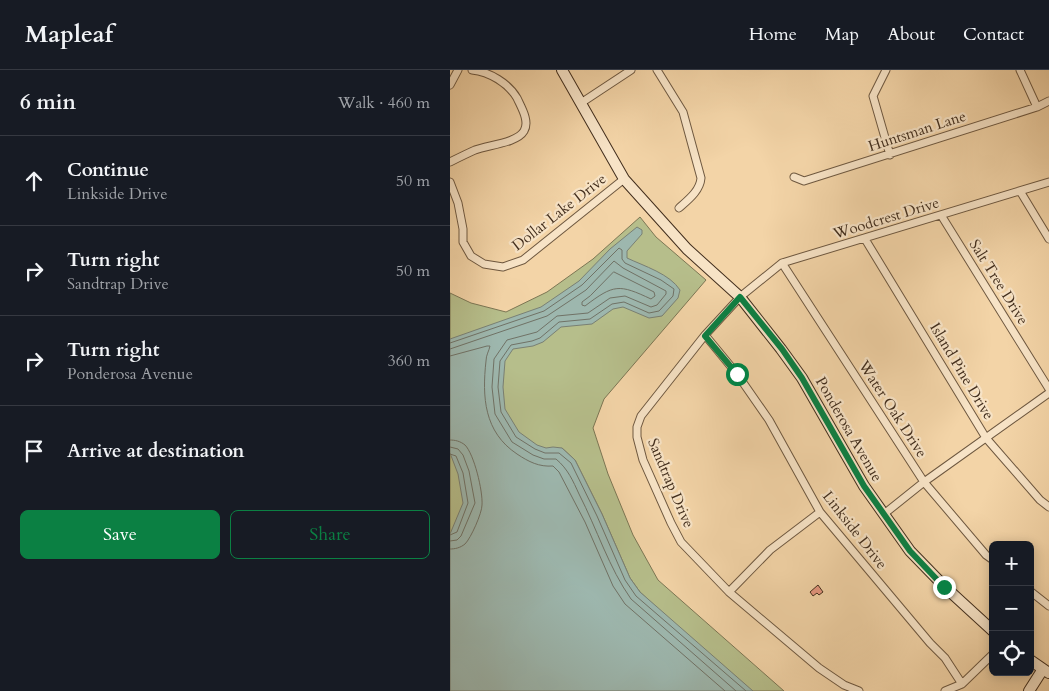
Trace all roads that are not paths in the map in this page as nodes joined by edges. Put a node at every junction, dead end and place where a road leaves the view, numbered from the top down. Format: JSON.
{"nodes":[{"id":1,"x":458,"y":70,"type":"edge"},
{"id":2,"x":472,"y":70,"type":"edge"},
{"id":3,"x":562,"y":70,"type":"edge"},
{"id":4,"x":631,"y":70,"type":"edge"},
{"id":5,"x":657,"y":70,"type":"edge"},
{"id":6,"x":886,"y":70,"type":"edge"},
{"id":7,"x":1020,"y":70,"type":"edge"},
{"id":8,"x":450,"y":85,"type":"edge"},
{"id":9,"x":1049,"y":101,"type":"edge"},
{"id":10,"x":581,"y":103,"type":"junction"},
{"id":11,"x":1037,"y":107,"type":"junction"},
{"id":12,"x":890,"y":155,"type":"junction"},
{"id":13,"x":450,"y":162,"type":"edge"},
{"id":14,"x":794,"y":177,"type":"dead end"},
{"id":15,"x":624,"y":179,"type":"junction"},
{"id":16,"x":450,"y":182,"type":"edge"},
{"id":17,"x":1049,"y":182,"type":"edge"},
{"id":18,"x":1020,"y":191,"type":"junction"},
{"id":19,"x":679,"y":208,"type":"dead end"},
{"id":20,"x":941,"y":215,"type":"junction"},
{"id":21,"x":865,"y":239,"type":"junction"},
{"id":22,"x":1049,"y":239,"type":"edge"},
{"id":23,"x":782,"y":263,"type":"junction"},
{"id":24,"x":740,"y":297,"type":"junction"},
{"id":25,"x":705,"y":336,"type":"junction"},
{"id":26,"x":1049,"y":391,"type":"edge"},
{"id":27,"x":986,"y":438,"type":"junction"},
{"id":28,"x":924,"y":482,"type":"junction"},
{"id":29,"x":1049,"y":507,"type":"edge"},
{"id":30,"x":820,"y":512,"type":"junction"},
{"id":31,"x":884,"y":514,"type":"junction"},
{"id":32,"x":989,"y":557,"type":"edge"},
{"id":33,"x":729,"y":592,"type":"junction"},
{"id":34,"x":1034,"y":594,"type":"edge"},
{"id":35,"x":1049,"y":606,"type":"edge"},
{"id":36,"x":989,"y":627,"type":"edge"},
{"id":37,"x":989,"y":658,"type":"edge"},
{"id":38,"x":1034,"y":663,"type":"edge"},
{"id":39,"x":1046,"y":671,"type":"edge"},
{"id":40,"x":962,"y":684,"type":"junction"},
{"id":41,"x":859,"y":691,"type":"edge"},
{"id":42,"x":945,"y":691,"type":"edge"},
{"id":43,"x":1029,"y":691,"type":"edge"}],
"edges":[{"from":1,"to":8,"type":"street"},
{"from":2,"to":13,"type":"street"},
{"from":3,"to":10,"type":"street","name":"Ponderosa Avenue"},
{"from":4,"to":10,"type":"street"},
{"from":5,"to":19,"type":"street"},
{"from":6,"to":12,"type":"street"},
{"from":7,"to":11,"type":"street"},
{"from":9,"to":11,"type":"street","name":"Huntsman Lane"},
{"from":10,"to":15,"type":"street","name":"Ponderosa Avenue"},
{"from":11,"to":12,"type":"street","name":"Huntsman Lane"},
{"from":12,"to":14,"type":"street","name":"Huntsman Lane"},
{"from":15,"to":16,"type":"street","name":"Dollar Lake Drive"},
{"from":15,"to":24,"type":"street","name":"Ponderosa Avenue"},
{"from":17,"to":18,"type":"street","name":"Woodcrest Drive"},
{"from":18,"to":20,"type":"street","name":"Woodcrest Drive"},
{"from":18,"to":22,"type":"street"},
{"from":20,"to":21,"type":"street","name":"Woodcrest Drive"},
{"from":20,"to":26,"type":"street","name":"Salt Tree Drive"},
{"from":21,"to":23,"type":"street","name":"Woodcrest Drive"},
{"from":21,"to":27,"type":"street","name":"Island Pine Drive"},
{"from":23,"to":24,"type":"street","name":"Woodcrest Drive"},
{"from":23,"to":28,"type":"street","name":"Water Oak Drive"},
{"from":24,"to":25,"type":"street","name":"Sandtrap Drive"},
{"from":24,"to":31,"type":"street","name":"Ponderosa Avenue"},
{"from":25,"to":30,"type":"street","name":"Linkside Drive"},
{"from":25,"to":33,"type":"street","name":"Sandtrap Drive"},
{"from":26,"to":27,"type":"street"},
{"from":27,"to":28,"type":"street"},
{"from":27,"to":29,"type":"street","name":"Island Pine Drive"},
{"from":28,"to":31,"type":"street"},
{"from":28,"to":32,"type":"street","name":"Water Oak Drive"},
{"from":30,"to":33,"type":"street"},
{"from":30,"to":40,"type":"street","name":"Linkside Drive"},
{"from":31,"to":36,"type":"street","name":"Ponderosa Avenue"},
{"from":33,"to":41,"type":"street","name":"Sandtrap Drive"},
{"from":34,"to":35,"type":"street"},
{"from":37,"to":40,"type":"street"},
{"from":38,"to":39,"type":"street"},
{"from":39,"to":43,"type":"street"},
{"from":40,"to":42,"type":"street"}]}
